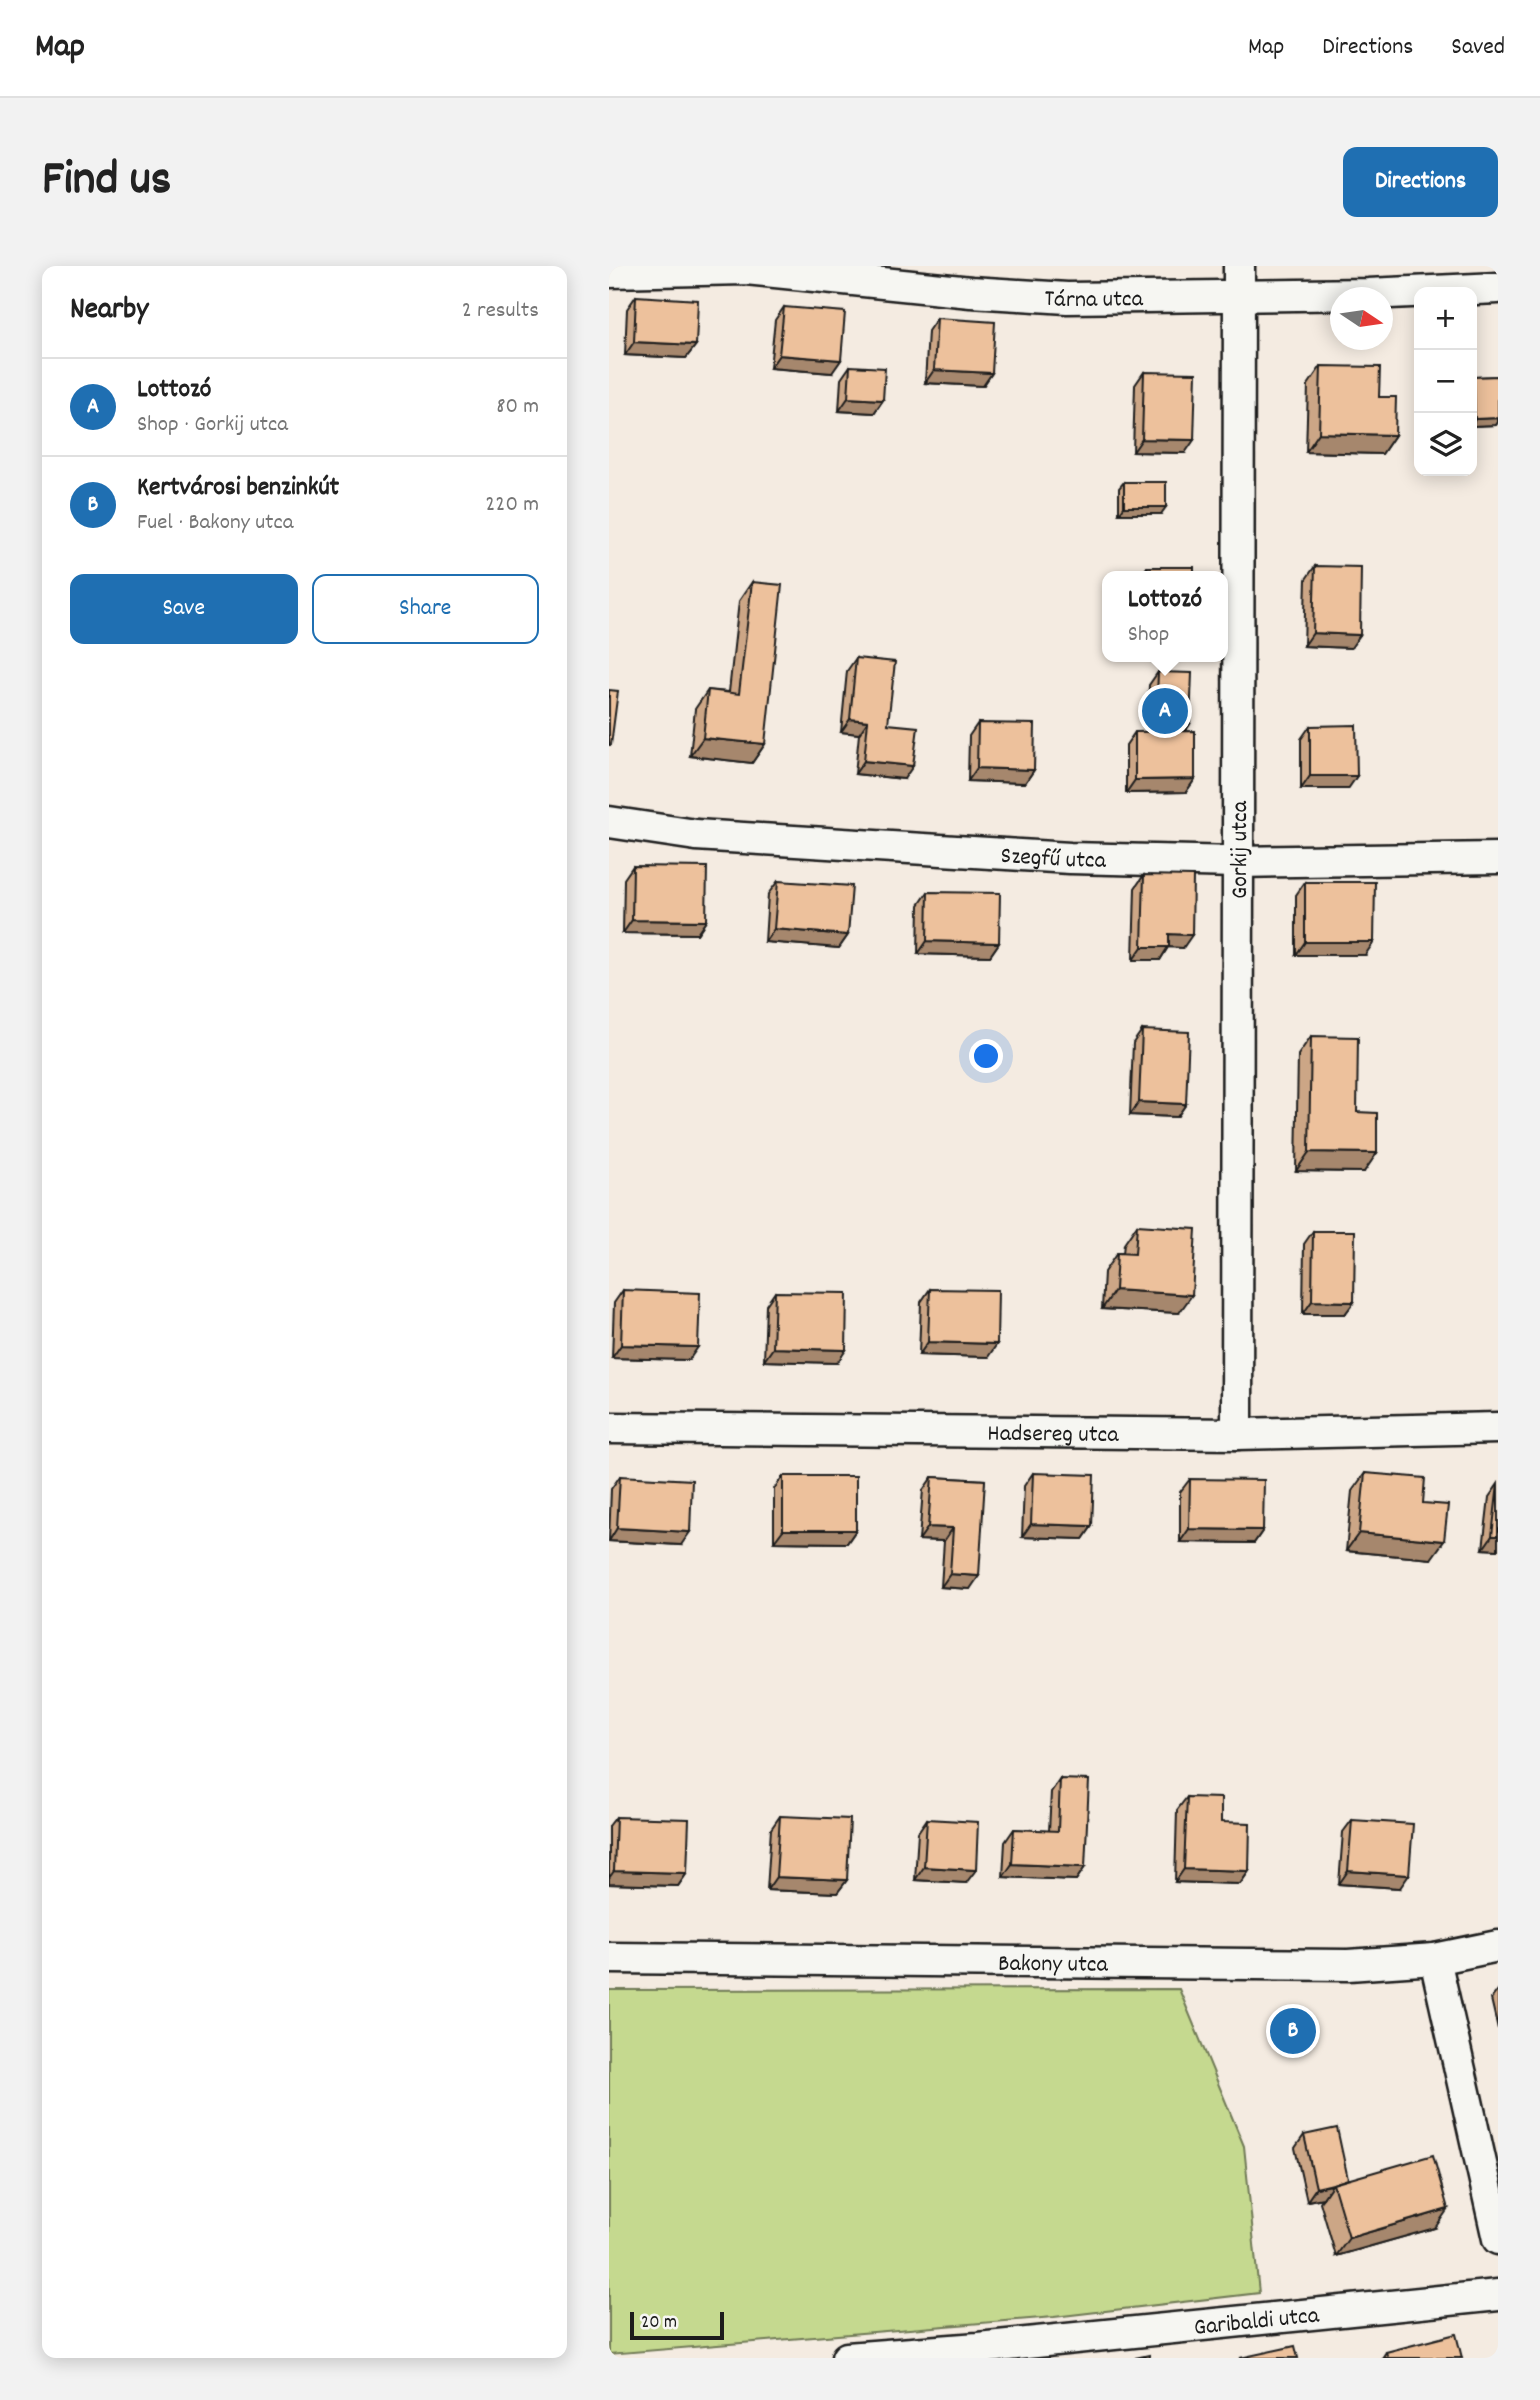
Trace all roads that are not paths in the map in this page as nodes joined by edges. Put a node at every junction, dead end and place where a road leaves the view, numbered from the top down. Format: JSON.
{"nodes":[{"id":1,"x":1239,"y":266,"type":"edge"},
{"id":2,"x":609,"y":272,"type":"edge"},
{"id":3,"x":1498,"y":288,"type":"edge"},
{"id":4,"x":1239,"y":295,"type":"junction"},
{"id":5,"x":609,"y":822,"type":"edge"},
{"id":6,"x":1498,"y":858,"type":"edge"},
{"id":7,"x":1237,"y":862,"type":"junction"},
{"id":8,"x":609,"y":1428,"type":"edge"},
{"id":9,"x":1498,"y":1428,"type":"edge"},
{"id":10,"x":1237,"y":1434,"type":"junction"},
{"id":11,"x":1498,"y":1947,"type":"edge"},
{"id":12,"x":609,"y":1958,"type":"edge"},
{"id":13,"x":1436,"y":1959,"type":"junction"},
{"id":14,"x":1498,"y":2239,"type":"edge"},
{"id":15,"x":1498,"y":2295,"type":"edge"},
{"id":16,"x":979,"y":2353,"type":"edge"},
{"id":17,"x":848,"y":2358,"type":"edge"}],
"edges":[{"from":1,"to":4,"type":"street","name":"Gorkij utca"},
{"from":2,"to":4,"type":"street","name":"Tárna utca"},
{"from":3,"to":4,"type":"street","name":"Tárna utca"},
{"from":4,"to":7,"type":"street","name":"Gorkij utca"},
{"from":5,"to":7,"type":"street","name":"Szegfű utca"},
{"from":6,"to":7,"type":"street","name":"Szegfű utca"},
{"from":7,"to":10,"type":"street","name":"Gorkij utca"},
{"from":8,"to":10,"type":"street","name":"Hadsereg utca"},
{"from":9,"to":10,"type":"street","name":"Hadsereg utca"},
{"from":11,"to":13,"type":"street","name":"Bakony utca"},
{"from":12,"to":13,"type":"street","name":"Bakony utca"},
{"from":13,"to":14,"type":"street"},
{"from":15,"to":16,"type":"street","name":"Garibaldi utca"},
{"from":16,"to":17,"type":"street","name":"Garibaldi utca"}]}
